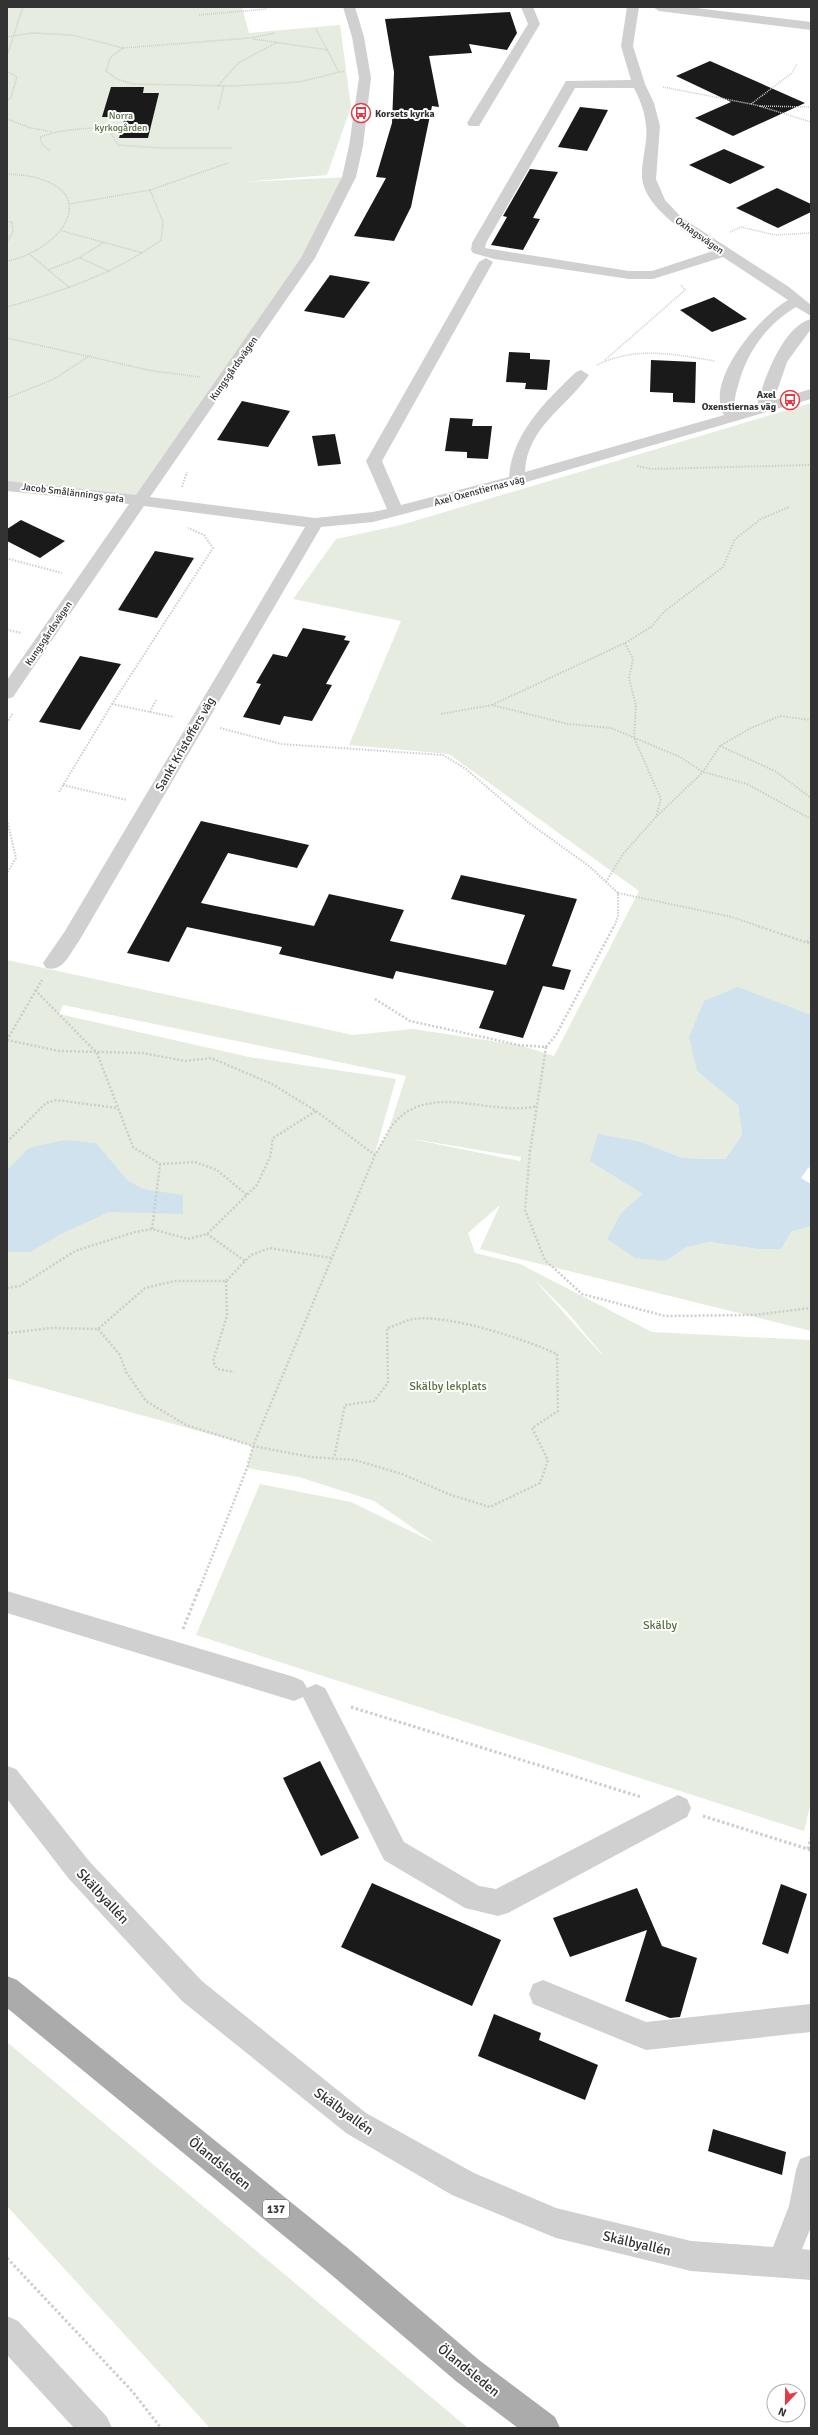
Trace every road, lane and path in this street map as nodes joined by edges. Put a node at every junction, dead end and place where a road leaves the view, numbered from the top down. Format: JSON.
{"nodes":[{"id":1,"x":23,"y":7,"type":"edge"},
{"id":2,"x":349,"y":7,"type":"edge"},
{"id":3,"x":356,"y":7,"type":"edge"},
{"id":4,"x":527,"y":7,"type":"edge"},
{"id":5,"x":633,"y":7,"type":"edge"},
{"id":6,"x":659,"y":7,"type":"edge"},
{"id":7,"x":267,"y":9,"type":"dead end"},
{"id":8,"x":199,"y":15,"type":"dead end"},
{"id":9,"x":811,"y":26,"type":"edge"},
{"id":10,"x":316,"y":29,"type":"dead end"},
{"id":11,"x":275,"y":33,"type":"dead end"},
{"id":12,"x":7,"y":37,"type":"edge"},
{"id":13,"x":12,"y":37,"type":"junction"},
{"id":14,"x":250,"y":38,"type":"junction"},
{"id":15,"x":278,"y":42,"type":"junction"},
{"id":16,"x":123,"y":48,"type":"junction"},
{"id":17,"x":328,"y":50,"type":"junction"},
{"id":18,"x":7,"y":56,"type":"edge"},
{"id":19,"x":798,"y":64,"type":"dead end"},
{"id":20,"x":364,"y":67,"type":"junction"},
{"id":21,"x":7,"y":71,"type":"edge"},
{"id":22,"x":339,"y":72,"type":"junction"},
{"id":23,"x":639,"y":84,"type":"junction"},
{"id":24,"x":218,"y":86,"type":"junction"},
{"id":25,"x":224,"y":86,"type":"junction"},
{"id":26,"x":7,"y":101,"type":"edge"},
{"id":27,"x":751,"y":105,"type":"junction"},
{"id":28,"x":756,"y":106,"type":"junction"},
{"id":29,"x":811,"y":107,"type":"edge"},
{"id":30,"x":218,"y":110,"type":"dead end"},
{"id":31,"x":7,"y":120,"type":"edge"},
{"id":32,"x":811,"y":122,"type":"edge"},
{"id":33,"x":474,"y":123,"type":"dead end"},
{"id":34,"x":53,"y":132,"type":"junction"},
{"id":35,"x":232,"y":148,"type":"dead end"},
{"id":36,"x":50,"y":151,"type":"dead end"},
{"id":37,"x":228,"y":164,"type":"dead end"},
{"id":38,"x":7,"y":174,"type":"edge"},
{"id":39,"x":150,"y":190,"type":"junction"},
{"id":40,"x":69,"y":204,"type":"junction"},
{"id":41,"x":7,"y":221,"type":"edge"},
{"id":42,"x":62,"y":232,"type":"junction"},
{"id":43,"x":811,"y":233,"type":"edge"},
{"id":44,"x":708,"y":241,"type":"junction"},
{"id":45,"x":7,"y":242,"type":"edge"},
{"id":46,"x":104,"y":242,"type":"junction"},
{"id":47,"x":723,"y":252,"type":"junction"},
{"id":48,"x":144,"y":253,"type":"junction"},
{"id":49,"x":28,"y":254,"type":"junction"},
{"id":50,"x":79,"y":258,"type":"junction"},
{"id":51,"x":7,"y":261,"type":"edge"},
{"id":52,"x":486,"y":262,"type":"dead end"},
{"id":53,"x":676,"y":268,"type":"junction"},
{"id":54,"x":48,"y":270,"type":"junction"},
{"id":55,"x":111,"y":272,"type":"junction"},
{"id":56,"x":70,"y":288,"type":"junction"},
{"id":57,"x":797,"y":300,"type":"junction"},
{"id":58,"x":7,"y":307,"type":"edge"},
{"id":59,"x":811,"y":312,"type":"edge"},
{"id":60,"x":811,"y":322,"type":"edge"},
{"id":61,"x":7,"y":338,"type":"edge"},
{"id":62,"x":91,"y":355,"type":"junction"},
{"id":63,"x":605,"y":360,"type":"junction"},
{"id":64,"x":738,"y":364,"type":"junction"},
{"id":65,"x":580,"y":375,"type":"joint"},
{"id":66,"x":224,"y":380,"type":"junction"},
{"id":67,"x":811,"y":394,"type":"edge"},
{"id":68,"x":7,"y":398,"type":"edge"},
{"id":69,"x":764,"y":408,"type":"junction"},
{"id":70,"x":733,"y":416,"type":"junction"},
{"id":71,"x":606,"y":453,"type":"junction"},
{"id":72,"x":811,"y":465,"type":"edge"},
{"id":73,"x":517,"y":480,"type":"junction"},
{"id":74,"x":7,"y":486,"type":"edge"},
{"id":75,"x":139,"y":500,"type":"junction"},
{"id":76,"x":789,"y":507,"type":"dead end"},
{"id":77,"x":396,"y":511,"type":"junction"},
{"id":78,"x":314,"y":523,"type":"junction"},
{"id":79,"x":186,"y":527,"type":"dead end"},
{"id":80,"x":9,"y":559,"type":"dead end"},
{"id":81,"x":84,"y":579,"type":"junction"},
{"id":82,"x":625,"y":642,"type":"junction"},
{"id":83,"x":7,"y":693,"type":"edge"},
{"id":84,"x":156,"y":700,"type":"dead end"},
{"id":85,"x":112,"y":704,"type":"junction"},
{"id":86,"x":492,"y":705,"type":"junction"},
{"id":87,"x":150,"y":712,"type":"junction"},
{"id":88,"x":441,"y":714,"type":"dead end"},
{"id":89,"x":811,"y":720,"type":"edge"},
{"id":90,"x":198,"y":722,"type":"junction"},
{"id":91,"x":634,"y":738,"type":"junction"},
{"id":92,"x":720,"y":746,"type":"junction"},
{"id":93,"x":703,"y":772,"type":"junction"},
{"id":94,"x":63,"y":785,"type":"junction"},
{"id":95,"x":59,"y":792,"type":"dead end"},
{"id":96,"x":811,"y":798,"type":"edge"},
{"id":97,"x":149,"y":805,"type":"junction"},
{"id":98,"x":656,"y":817,"type":"junction"},
{"id":99,"x":811,"y":819,"type":"edge"},
{"id":100,"x":7,"y":820,"type":"edge"},
{"id":101,"x":7,"y":873,"type":"edge"},
{"id":102,"x":606,"y":882,"type":"junction"},
{"id":103,"x":618,"y":893,"type":"junction"},
{"id":104,"x":811,"y":938,"type":"edge"},
{"id":105,"x":807,"y":942,"type":"junction"},
{"id":106,"x":811,"y":944,"type":"edge"},
{"id":107,"x":52,"y":963,"type":"joint"},
{"id":108,"x":35,"y":990,"type":"junction"},
{"id":109,"x":375,"y":999,"type":"dead end"},
{"id":110,"x":7,"y":1040,"type":"edge"},
{"id":111,"x":546,"y":1048,"type":"junction"},
{"id":112,"x":97,"y":1053,"type":"junction"},
{"id":113,"x":537,"y":1106,"type":"junction"},
{"id":114,"x":117,"y":1108,"type":"junction"},
{"id":115,"x":316,"y":1112,"type":"junction"},
{"id":116,"x":7,"y":1142,"type":"edge"},
{"id":117,"x":375,"y":1155,"type":"junction"},
{"id":118,"x":160,"y":1164,"type":"junction"},
{"id":119,"x":247,"y":1195,"type":"junction"},
{"id":120,"x":152,"y":1229,"type":"junction"},
{"id":121,"x":207,"y":1234,"type":"junction"},
{"id":122,"x":331,"y":1258,"type":"junction"},
{"id":123,"x":245,"y":1261,"type":"junction"},
{"id":124,"x":226,"y":1282,"type":"junction"},
{"id":125,"x":7,"y":1288,"type":"edge"},
{"id":126,"x":811,"y":1308,"type":"edge"},
{"id":127,"x":98,"y":1329,"type":"junction"},
{"id":128,"x":7,"y":1333,"type":"edge"},
{"id":129,"x":234,"y":1372,"type":"dead end"},
{"id":130,"x":253,"y":1446,"type":"junction"},
{"id":131,"x":334,"y":1458,"type":"junction"},
{"id":132,"x":7,"y":1602,"type":"edge"},
{"id":133,"x":174,"y":1651,"type":"junction"},
{"id":134,"x":305,"y":1692,"type":"junction"},
{"id":135,"x":7,"y":1778,"type":"edge"},
{"id":136,"x":678,"y":1808,"type":"junction"},
{"id":137,"x":811,"y":1838,"type":"edge"},
{"id":138,"x":810,"y":1849,"type":"edge"},
{"id":139,"x":7,"y":1990,"type":"edge"},
{"id":140,"x":543,"y":1994,"type":"dead end"},
{"id":141,"x":811,"y":2018,"type":"edge"},
{"id":142,"x":811,"y":2170,"type":"edge"},
{"id":143,"x":7,"y":2258,"type":"edge"},
{"id":144,"x":782,"y":2262,"type":"junction"},
{"id":145,"x":811,"y":2265,"type":"edge"},
{"id":146,"x":7,"y":2333,"type":"edge"},
{"id":147,"x":96,"y":2428,"type":"edge"},
{"id":148,"x":161,"y":2428,"type":"edge"},
{"id":149,"x":544,"y":2428,"type":"edge"}],
"edges":[{"from":1,"to":13,"type":"path"},
{"from":2,"to":3,"type":"street"},
{"from":2,"to":20,"type":"street","name":"Kungsgårdsvägen"},
{"from":4,"to":33,"type":"street"},
{"from":5,"to":23,"type":"street","name":"Oxhagsvägen"},
{"from":6,"to":9,"type":"street"},
{"from":7,"to":8,"type":"path"},
{"from":10,"to":17,"type":"path"},
{"from":11,"to":14,"type":"path"},
{"from":12,"to":13,"type":"path"},
{"from":13,"to":16,"type":"path"},
{"from":13,"to":18,"type":"path"},
{"from":14,"to":15,"type":"path"},
{"from":14,"to":16,"type":"path"},
{"from":15,"to":17,"type":"path"},
{"from":15,"to":24,"type":"path"},
{"from":16,"to":24,"type":"path"},
{"from":17,"to":22,"type":"path"},
{"from":19,"to":27,"type":"path"},
{"from":20,"to":22,"type":"path"},
{"from":20,"to":66,"type":"street","name":"Kungsgårdsvägen"},
{"from":21,"to":26,"type":"path"},
{"from":22,"to":25,"type":"path"},
{"from":23,"to":27,"type":"path"},
{"from":23,"to":44,"type":"street","name":"Oxhagsvägen"},
{"from":23,"to":53,"type":"street"},
{"from":24,"to":25,"type":"path"},
{"from":25,"to":30,"type":"path"},
{"from":27,"to":28,"type":"path"},
{"from":28,"to":29,"type":"path"},
{"from":28,"to":32,"type":"path"},
{"from":31,"to":34,"type":"path"},
{"from":34,"to":35,"type":"path"},
{"from":34,"to":36,"type":"path"},
{"from":37,"to":39,"type":"path"},
{"from":38,"to":40,"type":"path"},
{"from":39,"to":40,"type":"path"},
{"from":39,"to":48,"type":"path"},
{"from":40,"to":42,"type":"path"},
{"from":41,"to":45,"type":"path"},
{"from":42,"to":46,"type":"path"},
{"from":42,"to":49,"type":"path"},
{"from":43,"to":44,"type":"path"},
{"from":44,"to":47,"type":"street","name":"Oxhagsvägen"},
{"from":46,"to":48,"type":"path"},
{"from":46,"to":50,"type":"path"},
{"from":47,"to":53,"type":"street"},
{"from":47,"to":57,"type":"street","name":"Oxhagsvägen"},
{"from":48,"to":55,"type":"path"},
{"from":49,"to":51,"type":"path"},
{"from":49,"to":54,"type":"path"},
{"from":50,"to":54,"type":"path"},
{"from":50,"to":55,"type":"path"},
{"from":52,"to":77,"type":"street"},
{"from":53,"to":63,"type":"path"},
{"from":54,"to":56,"type":"path"},
{"from":55,"to":56,"type":"path"},
{"from":56,"to":58,"type":"path"},
{"from":57,"to":59,"type":"street","name":"Oxhagsvägen"},
{"from":57,"to":64,"type":"street"},
{"from":60,"to":69,"type":"street"},
{"from":61,"to":62,"type":"path"},
{"from":62,"to":66,"type":"path"},
{"from":62,"to":68,"type":"path"},
{"from":63,"to":64,"type":"path"},
{"from":63,"to":65,"type":"path"},
{"from":64,"to":70,"type":"street"},
{"from":65,"to":73,"type":"street"},
{"from":66,"to":75,"type":"street","name":"Kungsgårdsvägen"},
{"from":67,"to":69,"type":"street","name":"Axel Oxenstiernas väg"},
{"from":69,"to":70,"type":"street","name":"Axel Oxenstiernas väg"},
{"from":70,"to":71,"type":"street","name":"Axel Oxenstiernas väg"},
{"from":71,"to":72,"type":"path"},
{"from":71,"to":73,"type":"street","name":"Axel Oxenstiernas väg"},
{"from":73,"to":77,"type":"street","name":"Axel Oxenstiernas väg"},
{"from":74,"to":75,"type":"street","name":"Jacob Smålännings gata"},
{"from":75,"to":78,"type":"street","name":"Axel Oxenstiernas väg"},
{"from":75,"to":81,"type":"street","name":"Kungsgårdsvägen"},
{"from":76,"to":82,"type":"path"},
{"from":77,"to":78,"type":"street","name":"Axel Oxenstiernas väg"},
{"from":78,"to":90,"type":"street","name":"Sankt Kristoffers väg"},
{"from":79,"to":85,"type":"path"},
{"from":80,"to":81,"type":"path"},
{"from":81,"to":83,"type":"street","name":"Kungsgårdsvägen"},
{"from":82,"to":86,"type":"path"},
{"from":82,"to":91,"type":"path"},
{"from":84,"to":87,"type":"path"},
{"from":85,"to":87,"type":"path"},
{"from":85,"to":94,"type":"path"},
{"from":86,"to":88,"type":"path"},
{"from":86,"to":91,"type":"path"},
{"from":87,"to":90,"type":"path"},
{"from":89,"to":92,"type":"path"},
{"from":90,"to":97,"type":"street","name":"Sankt Kristoffers väg"},
{"from":90,"to":102,"type":"path"},
{"from":91,"to":93,"type":"path"},
{"from":91,"to":98,"type":"path"},
{"from":92,"to":93,"type":"path"},
{"from":92,"to":96,"type":"path"},
{"from":93,"to":98,"type":"path"},
{"from":93,"to":99,"type":"path"},
{"from":94,"to":95,"type":"path"},
{"from":94,"to":97,"type":"path"},
{"from":97,"to":107,"type":"street","name":"Sankt Kristoffers väg"},
{"from":98,"to":102,"type":"path"},
{"from":100,"to":101,"type":"path"},
{"from":102,"to":103,"type":"path"},
{"from":103,"to":105,"type":"path"},
{"from":103,"to":111,"type":"path"},
{"from":104,"to":105,"type":"path"},
{"from":105,"to":106,"type":"path"},
{"from":107,"to":108,"type":"path"},
{"from":108,"to":110,"type":"path"},
{"from":108,"to":112,"type":"path"},
{"from":109,"to":111,"type":"path"},
{"from":110,"to":112,"type":"path"},
{"from":111,"to":113,"type":"path"},
{"from":112,"to":114,"type":"path"},
{"from":112,"to":115,"type":"path"},
{"from":113,"to":117,"type":"path"},
{"from":113,"to":126,"type":"path"},
{"from":114,"to":116,"type":"path"},
{"from":114,"to":118,"type":"path"},
{"from":115,"to":117,"type":"path"},
{"from":115,"to":119,"type":"path"},
{"from":117,"to":122,"type":"path"},
{"from":118,"to":119,"type":"path"},
{"from":118,"to":120,"type":"path"},
{"from":119,"to":121,"type":"path"},
{"from":120,"to":121,"type":"path"},
{"from":120,"to":125,"type":"path"},
{"from":121,"to":123,"type":"path"},
{"from":122,"to":123,"type":"path"},
{"from":122,"to":130,"type":"path"},
{"from":123,"to":124,"type":"path"},
{"from":124,"to":127,"type":"path"},
{"from":124,"to":129,"type":"path"},
{"from":127,"to":128,"type":"path"},
{"from":127,"to":130,"type":"path"},
{"from":130,"to":131,"type":"path"},
{"from":130,"to":133,"type":"path"},
{"from":131,"to":131,"type":"path"},
{"from":132,"to":133,"type":"street"},
{"from":133,"to":134,"type":"street"},
{"from":134,"to":136,"type":"path"},
{"from":134,"to":136,"type":"street"},
{"from":135,"to":144,"type":"street","name":"Skälbyallén"},
{"from":136,"to":138,"type":"path"},
{"from":137,"to":138,"type":"path"},
{"from":139,"to":149,"type":"main road","name":"Ölandsleden","number":"137"},
{"from":140,"to":141,"type":"street"},
{"from":142,"to":144,"type":"street"},
{"from":143,"to":148,"type":"path"},
{"from":144,"to":145,"type":"street","name":"Skälbyallén"},
{"from":146,"to":147,"type":"street"}]}
